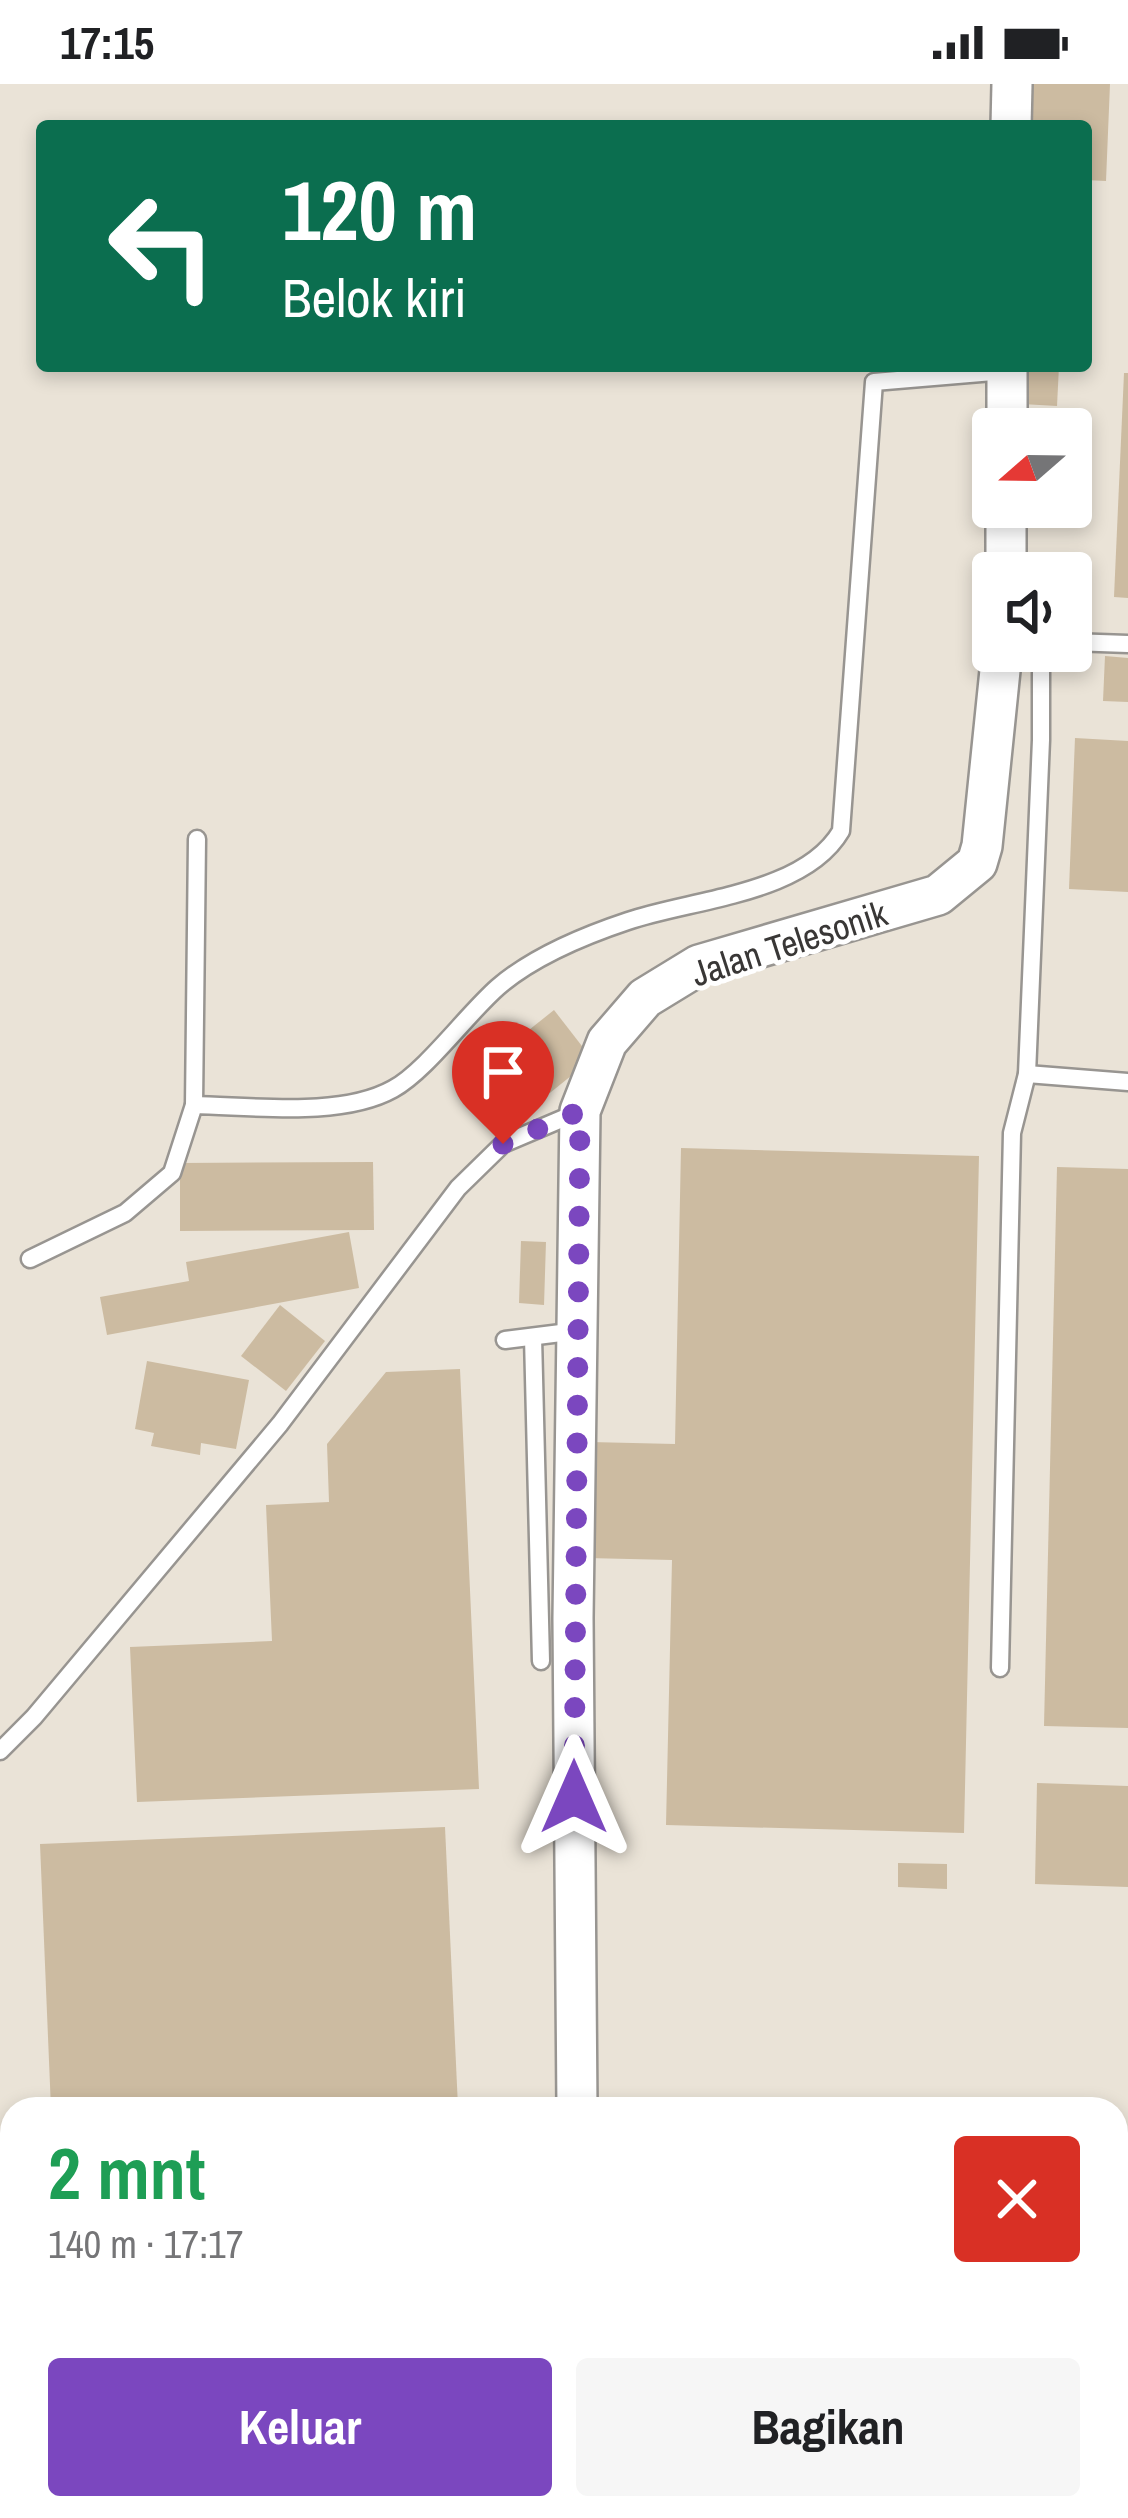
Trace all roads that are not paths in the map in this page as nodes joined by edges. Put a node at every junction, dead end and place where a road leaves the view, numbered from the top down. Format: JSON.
{"nodes":[{"id":1,"x":1012,"y":84,"type":"edge"},
{"id":2,"x":1011,"y":120,"type":"edge"},
{"id":3,"x":918,"y":372,"type":"edge"},
{"id":4,"x":1007,"y":372,"type":"edge"},
{"id":5,"x":874,"y":374,"type":"edge"},
{"id":6,"x":1007,"y":408,"type":"edge"},
{"id":7,"x":1092,"y":643,"type":"edge"},
{"id":8,"x":1128,"y":644,"type":"edge"},
{"id":9,"x":1001,"y":672,"type":"edge"},
{"id":10,"x":1040,"y":672,"type":"edge"},
{"id":11,"x":197,"y":839,"type":"dead end"},
{"id":12,"x":1027,"y":1075,"type":"junction"},
{"id":13,"x":1128,"y":1082,"type":"edge"},
{"id":14,"x":194,"y":1105,"type":"junction"},
{"id":15,"x":580,"y":1111,"type":"junction"},
{"id":16,"x":30,"y":1258,"type":"dead end"},
{"id":17,"x":578,"y":1331,"type":"junction"},
{"id":18,"x":533,"y":1337,"type":"junction"},
{"id":19,"x":505,"y":1340,"type":"dead end"},
{"id":20,"x":541,"y":1661,"type":"dead end"},
{"id":21,"x":1000,"y":1668,"type":"dead end"},
{"id":22,"x":0,"y":1751,"type":"edge"},
{"id":23,"x":577,"y":2097,"type":"edge"}],
"edges":[{"from":1,"to":2,"type":"street"},
{"from":3,"to":5,"type":"lane"},
{"from":4,"to":6,"type":"street"},
{"from":5,"to":14,"type":"lane"},
{"from":7,"to":8,"type":"lane"},
{"from":9,"to":15,"type":"street","name":"Jalan Telesonik"},
{"from":10,"to":12,"type":"lane"},
{"from":11,"to":14,"type":"lane"},
{"from":12,"to":13,"type":"lane"},
{"from":12,"to":21,"type":"lane"},
{"from":14,"to":16,"type":"lane"},
{"from":15,"to":17,"type":"street","name":"Jalan Telesonik"},
{"from":15,"to":22,"type":"lane"},
{"from":17,"to":18,"type":"lane"},
{"from":17,"to":23,"type":"street","name":"Jalan Telesonik"},
{"from":18,"to":19,"type":"lane"},
{"from":18,"to":20,"type":"lane"}]}
